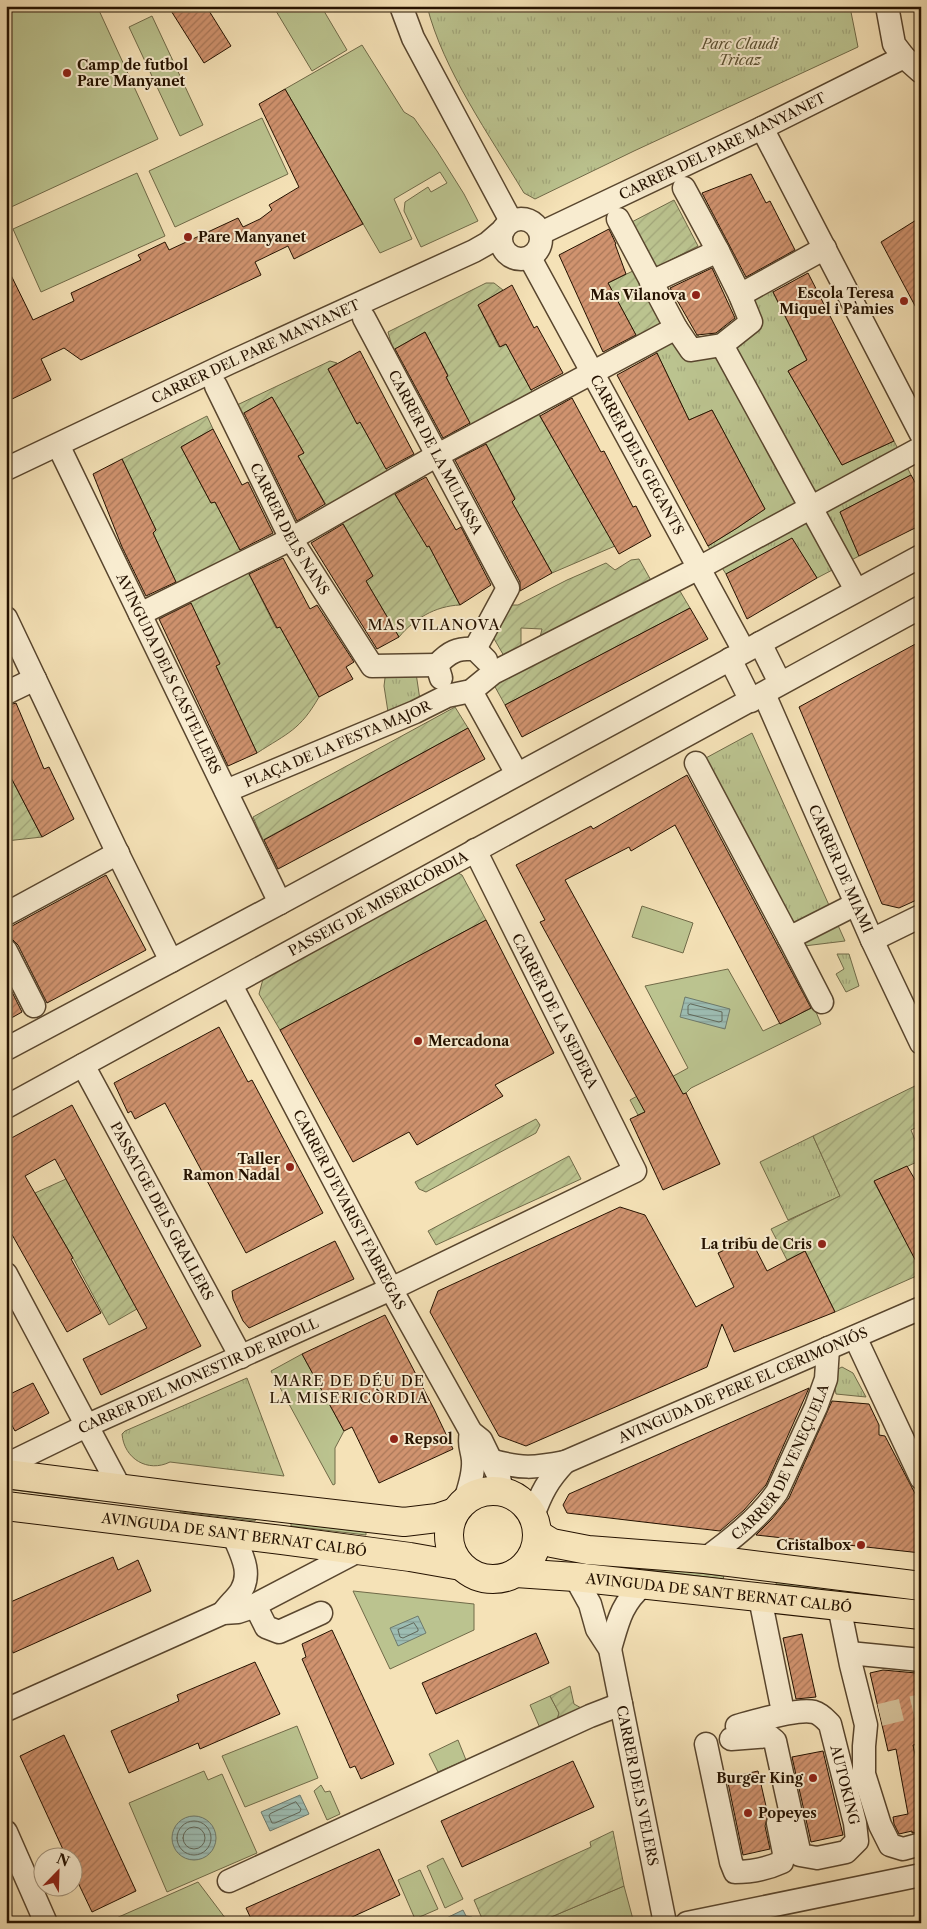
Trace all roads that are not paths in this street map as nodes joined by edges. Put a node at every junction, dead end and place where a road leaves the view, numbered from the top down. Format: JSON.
{"nodes":[{"id":1,"x":401,"y":6,"type":"edge"},
{"id":2,"x":888,"y":6,"type":"edge"},
{"id":3,"x":904,"y":57,"type":"junction"},
{"id":4,"x":921,"y":72,"type":"edge"},
{"id":5,"x":762,"y":128,"type":"junction"},
{"id":6,"x":684,"y":188,"type":"dead end"},
{"id":7,"x":618,"y":219,"type":"dead end"},
{"id":8,"x":505,"y":233,"type":"junction"},
{"id":9,"x":541,"y":233,"type":"junction"},
{"id":10,"x":825,"y":248,"type":"junction"},
{"id":11,"x":718,"y":251,"type":"junction"},
{"id":12,"x":530,"y":258,"type":"junction"},
{"id":13,"x":650,"y":282,"type":"junction"},
{"id":14,"x":740,"y":295,"type":"junction"},
{"id":15,"x":364,"y":318,"type":"junction"},
{"id":16,"x":676,"y":328,"type":"junction"},
{"id":17,"x":722,"y":345,"type":"junction"},
{"id":18,"x":592,"y":372,"type":"junction"},
{"id":19,"x":216,"y":386,"type":"junction"},
{"id":20,"x":921,"y":434,"type":"edge"},
{"id":21,"x":921,"y":448,"type":"edge"},
{"id":22,"x":60,"y":451,"type":"junction"},
{"id":23,"x":436,"y":456,"type":"junction"},
{"id":24,"x":6,"y":469,"type":"edge"},
{"id":25,"x":6,"y":485,"type":"edge"},
{"id":26,"x":810,"y":507,"type":"junction"},
{"id":27,"x":291,"y":539,"type":"junction"},
{"id":28,"x":921,"y":556,"type":"edge"},
{"id":29,"x":699,"y":568,"type":"junction"},
{"id":30,"x":856,"y":590,"type":"junction"},
{"id":31,"x":921,"y":607,"type":"edge"},
{"id":32,"x":140,"y":614,"type":"junction"},
{"id":33,"x":6,"y":618,"type":"edge"},
{"id":34,"x":475,"y":649,"type":"junction"},
{"id":35,"x":745,"y":651,"type":"junction"},
{"id":36,"x":437,"y":665,"type":"junction"},
{"id":37,"x":493,"y":673,"type":"junction"},
{"id":38,"x":35,"y":679,"type":"junction"},
{"id":39,"x":471,"y":691,"type":"junction"},
{"id":40,"x":6,"y":693,"type":"edge"},
{"id":41,"x":765,"y":693,"type":"junction"},
{"id":42,"x":447,"y":696,"type":"junction"},
{"id":43,"x":696,"y":763,"type":"dead end"},
{"id":44,"x":517,"y":774,"type":"junction"},
{"id":45,"x":226,"y":791,"type":"junction"},
{"id":46,"x":475,"y":850,"type":"junction"},
{"id":47,"x":118,"y":853,"type":"junction"},
{"id":48,"x":280,"y":903,"type":"junction"},
{"id":49,"x":856,"y":904,"type":"junction"},
{"id":50,"x":6,"y":914,"type":"edge"},
{"id":51,"x":921,"y":916,"type":"edge"},
{"id":52,"x":789,"y":938,"type":"junction"},
{"id":53,"x":872,"y":940,"type":"junction"},
{"id":54,"x":6,"y":951,"type":"edge"},
{"id":55,"x":171,"y":961,"type":"junction"},
{"id":56,"x":231,"y":985,"type":"junction"},
{"id":57,"x":822,"y":1002,"type":"dead end"},
{"id":58,"x":34,"y":1006,"type":"dead end"},
{"id":59,"x":921,"y":1042,"type":"edge"},
{"id":60,"x":6,"y":1048,"type":"edge"},
{"id":61,"x":83,"y":1064,"type":"junction"},
{"id":62,"x":6,"y":1107,"type":"edge"},
{"id":63,"x":635,"y":1171,"type":"joint"},
{"id":64,"x":6,"y":1274,"type":"edge"},
{"id":65,"x":391,"y":1289,"type":"junction"},
{"id":66,"x":921,"y":1308,"type":"edge"},
{"id":67,"x":855,"y":1337,"type":"junction"},
{"id":68,"x":828,"y":1348,"type":"junction"},
{"id":69,"x":242,"y":1356,"type":"junction"},
{"id":70,"x":86,"y":1426,"type":"junction"},
{"id":71,"x":471,"y":1432,"type":"junction"},
{"id":72,"x":490,"y":1460,"type":"junction"},
{"id":73,"x":565,"y":1462,"type":"junction"},
{"id":74,"x":6,"y":1465,"type":"edge"},
{"id":75,"x":535,"y":1468,"type":"junction"},
{"id":76,"x":6,"y":1474,"type":"edge"},
{"id":77,"x":921,"y":1478,"type":"edge"},
{"id":78,"x":120,"y":1488,"type":"junction"},
{"id":79,"x":506,"y":1493,"type":"junction"},
{"id":80,"x":6,"y":1506,"type":"edge"},
{"id":81,"x":460,"y":1506,"type":"junction"},
{"id":82,"x":535,"y":1525,"type":"junction"},
{"id":83,"x":232,"y":1534,"type":"junction"},
{"id":84,"x":360,"y":1550,"type":"junction"},
{"id":85,"x":705,"y":1559,"type":"junction"},
{"id":86,"x":462,"y":1566,"type":"junction"},
{"id":87,"x":516,"y":1573,"type":"junction"},
{"id":88,"x":575,"y":1577,"type":"junction"},
{"id":89,"x":643,"y":1585,"type":"junction"},
{"id":90,"x":921,"y":1586,"type":"edge"},
{"id":91,"x":760,"y":1598,"type":"junction"},
{"id":92,"x":255,"y":1605,"type":"junction"},
{"id":93,"x":839,"y":1606,"type":"junction"},
{"id":94,"x":223,"y":1613,"type":"junction"},
{"id":95,"x":321,"y":1614,"type":"dead end"},
{"id":96,"x":921,"y":1615,"type":"edge"},
{"id":97,"x":610,"y":1649,"type":"junction"},
{"id":98,"x":849,"y":1654,"type":"junction"},
{"id":99,"x":921,"y":1660,"type":"edge"},
{"id":100,"x":781,"y":1702,"type":"dead end"},
{"id":101,"x":621,"y":1704,"type":"junction"},
{"id":102,"x":6,"y":1710,"type":"edge"},
{"id":103,"x":706,"y":1744,"type":"dead end"},
{"id":104,"x":6,"y":1832,"type":"edge"},
{"id":105,"x":921,"y":1844,"type":"edge"},
{"id":106,"x":791,"y":1859,"type":"junction"},
{"id":107,"x":921,"y":1875,"type":"edge"},
{"id":108,"x":229,"y":1881,"type":"dead end"},
{"id":109,"x":46,"y":1923,"type":"edge"},
{"id":110,"x":665,"y":1923,"type":"edge"},
{"id":111,"x":687,"y":1923,"type":"edge"}],
"edges":[{"from":1,"to":8,"type":"street"},
{"from":2,"to":3,"type":"street"},
{"from":3,"to":4,"type":"street"},
{"from":3,"to":5,"type":"street","name":"CARRER DEL PARE MANYANET"},
{"from":5,"to":9,"type":"street","name":"CARRER DEL PARE MANYANET"},
{"from":5,"to":10,"type":"street"},
{"from":6,"to":11,"type":"street"},
{"from":7,"to":13,"type":"street"},
{"from":8,"to":9,"type":"street"},
{"from":8,"to":12,"type":"street"},
{"from":8,"to":15,"type":"street","name":"CARRER DEL PARE MANYANET"},
{"from":8,"to":22,"type":"street","name":"CARRER DEL PARE MANYANET"},
{"from":9,"to":12,"type":"street"},
{"from":10,"to":14,"type":"street"},
{"from":10,"to":20,"type":"street"},
{"from":11,"to":13,"type":"street"},
{"from":11,"to":14,"type":"street"},
{"from":12,"to":18,"type":"street","name":"CARRER DELS GEGANTS"},
{"from":13,"to":16,"type":"street"},
{"from":14,"to":17,"type":"street"},
{"from":15,"to":19,"type":"street","name":"CARRER DEL PARE MANYANET"},
{"from":15,"to":23,"type":"street","name":"CARRER DE LA MULASSA"},
{"from":16,"to":17,"type":"street"},
{"from":16,"to":18,"type":"street"},
{"from":17,"to":26,"type":"street"},
{"from":18,"to":23,"type":"street"},
{"from":18,"to":29,"type":"street","name":"CARRER DELS GEGANTS"},
{"from":19,"to":22,"type":"street","name":"CARRER DEL PARE MANYANET"},
{"from":19,"to":27,"type":"street","name":"CARRER DELS NANS"},
{"from":21,"to":26,"type":"street","name":"PLAÇA DE LA FESTA MAJOR"},
{"from":22,"to":24,"type":"street","name":"CARRER DEL PARE MANYANET"},
{"from":22,"to":25,"type":"street","name":"CARRER DEL PARE MANYANET"},
{"from":22,"to":32,"type":"street","name":"AVINGUDA DELS CASTELLERS"},
{"from":23,"to":27,"type":"street"},
{"from":23,"to":34,"type":"street","name":"CARRER DE LA MULASSA"},
{"from":26,"to":29,"type":"street","name":"PLAÇA DE LA FESTA MAJOR"},
{"from":26,"to":30,"type":"street"},
{"from":27,"to":32,"type":"street"},
{"from":27,"to":36,"type":"street","name":"CARRER DELS NANS"},
{"from":28,"to":30,"type":"street"},
{"from":29,"to":35,"type":"street","name":"CARRER DELS GEGANTS"},
{"from":29,"to":37,"type":"street","name":"PLAÇA DE LA FESTA MAJOR"},
{"from":30,"to":35,"type":"street"},
{"from":31,"to":41,"type":"street","name":"PASSEIG DE MISERICÒRDIA"},
{"from":32,"to":45,"type":"street","name":"AVINGUDA DELS CASTELLERS"},
{"from":33,"to":38,"type":"street"},
{"from":34,"to":36,"type":"street"},
{"from":34,"to":37,"type":"street"},
{"from":35,"to":41,"type":"street"},
{"from":35,"to":41,"type":"street"},
{"from":35,"to":44,"type":"street"},
{"from":36,"to":42,"type":"street","name":"PLAÇA DE LA FESTA MAJOR"},
{"from":37,"to":39,"type":"street","name":"PLAÇA DE LA FESTA MAJOR"},
{"from":38,"to":40,"type":"street"},
{"from":38,"to":47,"type":"street"},
{"from":39,"to":42,"type":"street","name":"PLAÇA DE LA FESTA MAJOR"},
{"from":39,"to":44,"type":"street"},
{"from":41,"to":46,"type":"street","name":"PASSEIG DE MISERICÒRDIA"},
{"from":41,"to":49,"type":"street","name":"CARRER DE MIAMI"},
{"from":42,"to":45,"type":"street","name":"PLAÇA DE LA FESTA MAJOR"},
{"from":43,"to":52,"type":"street"},
{"from":44,"to":48,"type":"street"},
{"from":45,"to":48,"type":"street","name":"AVINGUDA DELS CASTELLERS"},
{"from":46,"to":56,"type":"street","name":"PASSEIG DE MISERICÒRDIA"},
{"from":46,"to":63,"type":"street","name":"CARRER DE LA SEDERA"},
{"from":47,"to":50,"type":"street"},
{"from":47,"to":55,"type":"street"},
{"from":48,"to":55,"type":"street"},
{"from":49,"to":52,"type":"street"},
{"from":49,"to":53,"type":"street","name":"CARRER DE MIAMI"},
{"from":51,"to":53,"type":"street"},
{"from":52,"to":57,"type":"street"},
{"from":53,"to":59,"type":"street","name":"CARRER DE MIAMI"},
{"from":54,"to":58,"type":"street"},
{"from":55,"to":60,"type":"street"},
{"from":56,"to":61,"type":"street","name":"PASSEIG DE MISERICÒRDIA"},
{"from":56,"to":65,"type":"street","name":"CARRER D'EVARIST FÀBREGAS"},
{"from":61,"to":62,"type":"street","name":"PASSEIG DE MISERICÒRDIA"},
{"from":61,"to":69,"type":"street","name":"PASSATGE DELS GRALLERS"},
{"from":63,"to":65,"type":"street","name":"CARRER DEL MONESTIR DE RIPOLL"},
{"from":64,"to":70,"type":"street"},
{"from":65,"to":69,"type":"street","name":"CARRER DEL MONESTIR DE RIPOLL"},
{"from":65,"to":71,"type":"street","name":"CARRER D'EVARIST FÀBREGAS"},
{"from":66,"to":67,"type":"street","name":"AVINGUDA DE PERE EL CERIMONIÓS"},
{"from":67,"to":68,"type":"street","name":"AVINGUDA DE PERE EL CERIMONIÓS"},
{"from":67,"to":77,"type":"street"},
{"from":68,"to":73,"type":"street","name":"AVINGUDA DE PERE EL CERIMONIÓS"},
{"from":68,"to":85,"type":"street","name":"CARRER DE VENEÇUELA"},
{"from":69,"to":70,"type":"street","name":"CARRER DEL MONESTIR DE RIPOLL"},
{"from":70,"to":74,"type":"street","name":"CARRER DEL MONESTIR DE RIPOLL"},
{"from":70,"to":78,"type":"street"},
{"from":71,"to":72,"type":"street","name":"CARRER D'EVARIST FÀBREGAS"},
{"from":71,"to":81,"type":"street","name":"CARRER D'EVARIST FÀBREGAS"},
{"from":72,"to":75,"type":"street","name":"AVINGUDA DE PERE EL CERIMONIÓS"},
{"from":72,"to":79,"type":"street","name":"CARRER D'EVARIST FÀBREGAS"},
{"from":73,"to":75,"type":"street","name":"AVINGUDA DE PERE EL CERIMONIÓS"},
{"from":73,"to":82,"type":"street","name":"AVINGUDA DE PERE EL CERIMONIÓS"},
{"from":75,"to":79,"type":"street","name":"AVINGUDA DE PERE EL CERIMONIÓS"},
{"from":76,"to":78,"type":"main road"},
{"from":78,"to":81,"type":"main road"},
{"from":79,"to":81,"type":"main road"},
{"from":79,"to":82,"type":"main road"},
{"from":80,"to":83,"type":"main road","name":"AVINGUDA DE SANT BERNAT CALBÓ"},
{"from":81,"to":86,"type":"main road"},
{"from":82,"to":85,"type":"main road"},
{"from":82,"to":87,"type":"main road"},
{"from":83,"to":84,"type":"main road","name":"AVINGUDA DE SANT BERNAT CALBÓ"},
{"from":83,"to":94,"type":"street"},
{"from":84,"to":86,"type":"main road","name":"AVINGUDA DE SANT BERNAT CALBÓ"},
{"from":84,"to":92,"type":"street"},
{"from":85,"to":90,"type":"main road"},
{"from":86,"to":87,"type":"main road"},
{"from":87,"to":88,"type":"main road","name":"AVINGUDA DE SANT BERNAT CALBÓ"},
{"from":88,"to":89,"type":"main road","name":"AVINGUDA DE SANT BERNAT CALBÓ"},
{"from":88,"to":97,"type":"street","name":"CARRER DELS VELERS"},
{"from":89,"to":91,"type":"main road","name":"AVINGUDA DE SANT BERNAT CALBÓ"},
{"from":89,"to":97,"type":"street","name":"CARRER DELS VELERS"},
{"from":91,"to":93,"type":"main road","name":"AVINGUDA DE SANT BERNAT CALBÓ"},
{"from":91,"to":100,"type":"street"},
{"from":92,"to":94,"type":"street"},
{"from":92,"to":95,"type":"street"},
{"from":93,"to":96,"type":"main road","name":"AVINGUDA DE SANT BERNAT CALBÓ"},
{"from":93,"to":98,"type":"street"},
{"from":94,"to":102,"type":"street"},
{"from":97,"to":101,"type":"street","name":"CARRER DELS VELERS"},
{"from":98,"to":99,"type":"street"},
{"from":98,"to":105,"type":"street"},
{"from":101,"to":108,"type":"street"},
{"from":101,"to":110,"type":"street","name":"CARRER DELS VELERS"},
{"from":103,"to":106,"type":"street"},
{"from":104,"to":109,"type":"street"},
{"from":106,"to":106,"type":"street","name":"AUTOKING"},
{"from":107,"to":111,"type":"street"}]}
